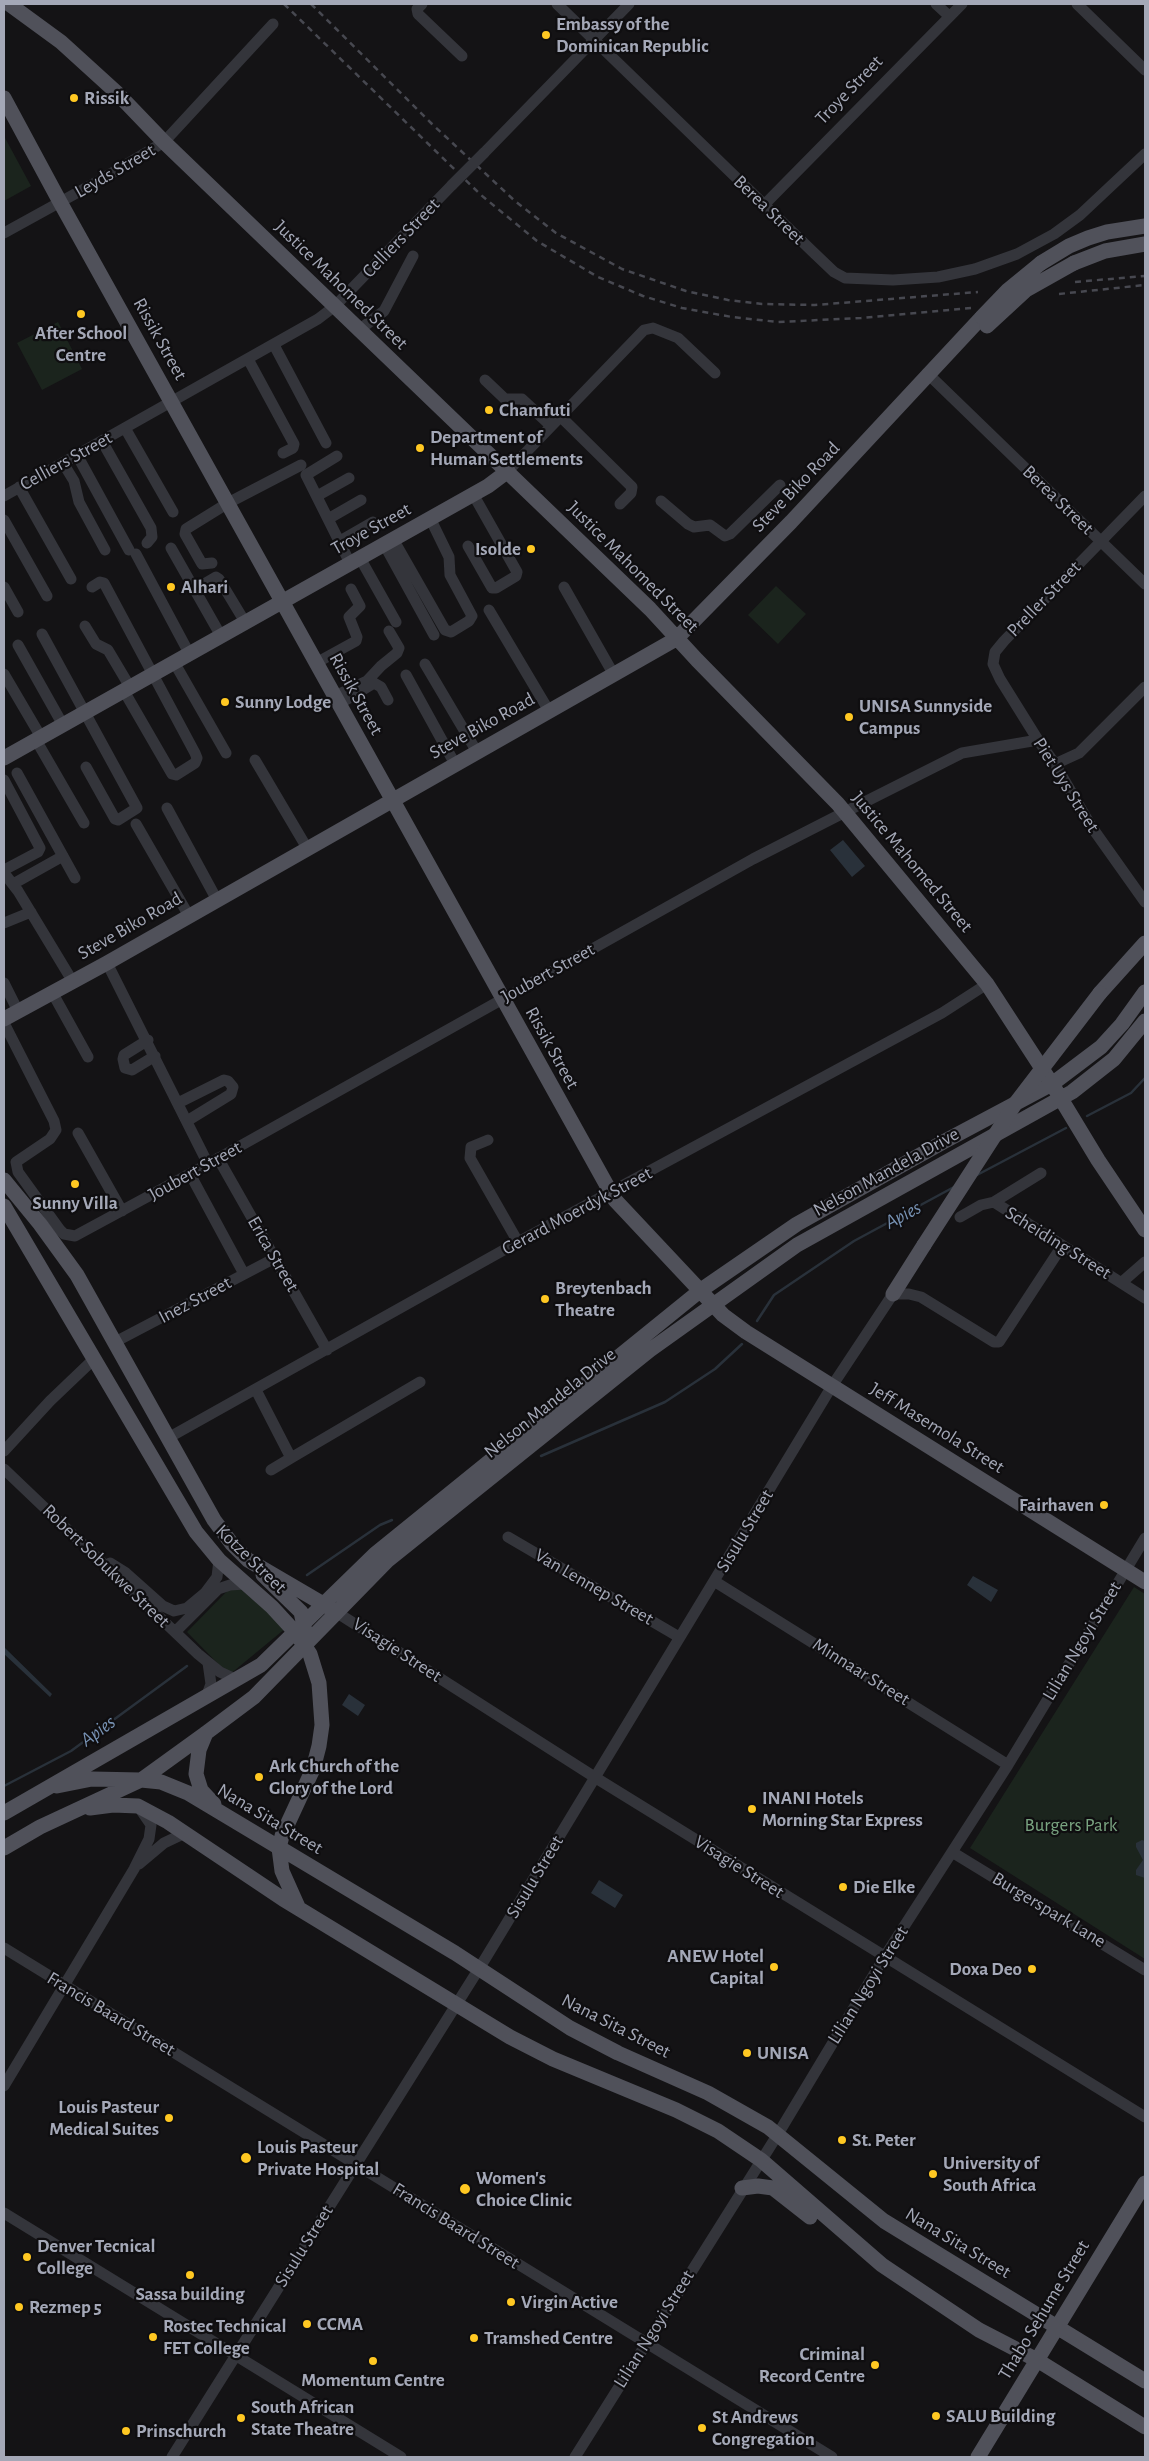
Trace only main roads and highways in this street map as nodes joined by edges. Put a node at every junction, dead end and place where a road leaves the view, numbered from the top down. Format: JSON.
{"nodes":[{"id":1,"x":12,"y":5,"type":"edge"},
{"id":2,"x":4,"y":98,"type":"edge"},
{"id":3,"x":1145,"y":226,"type":"edge"},
{"id":4,"x":1145,"y":244,"type":"edge"},
{"id":5,"x":984,"y":322,"type":"junction"},
{"id":6,"x":508,"y":471,"type":"junction"},
{"id":7,"x":282,"y":601,"type":"junction"},
{"id":8,"x":708,"y":607,"type":"junction"},
{"id":9,"x":650,"y":609,"type":"junction"},
{"id":10,"x":676,"y":638,"type":"junction"},
{"id":11,"x":4,"y":758,"type":"edge"},
{"id":12,"x":392,"y":799,"type":"junction"},
{"id":13,"x":1145,"y":943,"type":"edge"},
{"id":14,"x":1145,"y":992,"type":"edge"},
{"id":15,"x":4,"y":1019,"type":"edge"},
{"id":16,"x":1145,"y":1021,"type":"edge"},
{"id":17,"x":1052,"y":1084,"type":"junction"},
{"id":18,"x":1060,"y":1099,"type":"junction"},
{"id":19,"x":4,"y":1180,"type":"edge"},
{"id":20,"x":4,"y":1206,"type":"edge"},
{"id":21,"x":1145,"y":1230,"type":"edge"},
{"id":22,"x":701,"y":1290,"type":"junction"},
{"id":23,"x":893,"y":1294,"type":"road end"},
{"id":24,"x":713,"y":1303,"type":"junction"},
{"id":25,"x":248,"y":1560,"type":"junction"},
{"id":26,"x":1145,"y":1582,"type":"edge"},
{"id":27,"x":330,"y":1608,"type":"junction"},
{"id":28,"x":300,"y":1628,"type":"junction"},
{"id":29,"x":305,"y":1644,"type":"junction"},
{"id":30,"x":206,"y":1733,"type":"junction"},
{"id":31,"x":141,"y":1780,"type":"junction"},
{"id":32,"x":43,"y":1789,"type":"junction"},
{"id":33,"x":75,"y":1810,"type":"junction"},
{"id":34,"x":4,"y":1814,"type":"edge"},
{"id":35,"x":249,"y":1830,"type":"junction"},
{"id":36,"x":4,"y":1848,"type":"edge"},
{"id":37,"x":279,"y":1848,"type":"junction"},
{"id":38,"x":298,"y":1909,"type":"junction"},
{"id":39,"x":1145,"y":2183,"type":"edge"},
{"id":40,"x":742,"y":2188,"type":"road end"},
{"id":41,"x":882,"y":2265,"type":"junction"},
{"id":42,"x":1058,"y":2326,"type":"junction"},
{"id":43,"x":1037,"y":2360,"type":"junction"},
{"id":44,"x":1145,"y":2381,"type":"edge"},
{"id":45,"x":1145,"y":2427,"type":"edge"},
{"id":46,"x":978,"y":2457,"type":"edge"}],
"edges":[{"from":1,"to":6,"type":"main road","name":"Justice Mahomed Street"},
{"from":2,"to":7,"type":"main road","name":"Rissik Street"},
{"from":3,"to":5,"type":"main road","bridge":true},
{"from":4,"to":5,"type":"main road","bridge":true},
{"from":5,"to":8,"type":"main road","name":"Steve Biko Road"},
{"from":6,"to":7,"type":"main road","name":"Troye Street"},
{"from":6,"to":9,"type":"main road","name":"Justice Mahomed Street"},
{"from":7,"to":11,"type":"main road","name":"Troye Street"},
{"from":7,"to":12,"type":"main road","name":"Rissik Street"},
{"from":8,"to":9,"type":"main road"},
{"from":8,"to":10,"type":"main road","name":"Steve Biko Road"},
{"from":9,"to":10,"type":"main road","name":"Justice Mahomed Street"},
{"from":10,"to":12,"type":"main road","name":"Steve Biko Road"},
{"from":10,"to":17,"type":"main road","name":"Justice Mahomed Street"},
{"from":12,"to":15,"type":"main road","name":"Steve Biko Road"},
{"from":12,"to":22,"type":"main road","name":"Rissik Street"},
{"from":13,"to":23,"type":"main road","bridge":true},
{"from":14,"to":17,"type":"main road","name":"Nelson Mandela Drive"},
{"from":16,"to":18,"type":"main road","name":"Nelson Mandela Drive"},
{"from":17,"to":18,"type":"main road","name":"Justice Mahomed Street"},
{"from":17,"to":22,"type":"main road","name":"Nelson Mandela Drive"},
{"from":18,"to":21,"type":"main road","name":"Justice Mahomed Street"},
{"from":18,"to":24,"type":"main road","name":"Nelson Mandela Drive"},
{"from":19,"to":25,"type":"main road","name":"Kotze Street"},
{"from":20,"to":28,"type":"main road","name":"Kotze Street"},
{"from":22,"to":24,"type":"main road","name":"Rissik Street"},
{"from":22,"to":27,"type":"main road","name":"Nelson Mandela Drive"},
{"from":24,"to":26,"type":"main road","name":"Jeff Masemola Street"},
{"from":24,"to":27,"type":"main road","name":"Nelson Mandela Drive"},
{"from":25,"to":27,"type":"main road","name":"Kotze Street"},
{"from":25,"to":28,"type":"main road"},
{"from":27,"to":28,"type":"main road","name":"Nelson Mandela Drive"},
{"from":27,"to":29,"type":"main road","name":"Nelson Mandela Drive"},
{"from":28,"to":29,"type":"main road","name":"Kotze Street"},
{"from":28,"to":32,"type":"main road","name":"Nelson Mandela Drive"},
{"from":29,"to":30,"type":"main road","name":"Nelson Mandela Drive"},
{"from":29,"to":37,"type":"main road","name":"Kotze Street"},
{"from":30,"to":31,"type":"main road","name":"Nelson Mandela Drive"},
{"from":30,"to":35,"type":"main road"},
{"from":31,"to":32,"type":"main road","name":"Nana Sita Street"},
{"from":31,"to":33,"type":"main road","name":"Nelson Mandela Drive"},
{"from":31,"to":35,"type":"main road","name":"Nana Sita Street"},
{"from":32,"to":34,"type":"main road","name":"Nelson Mandela Drive"},
{"from":33,"to":36,"type":"main road","name":"Nelson Mandela Drive"},
{"from":33,"to":38,"type":"main road"},
{"from":35,"to":37,"type":"main road","name":"Nana Sita Street"},
{"from":37,"to":38,"type":"main road","name":"Kotze Street"},
{"from":37,"to":42,"type":"main road","name":"Nana Sita Street"},
{"from":38,"to":41,"type":"main road"},
{"from":39,"to":42,"type":"main road","name":"Thabo Sehume Street"},
{"from":40,"to":41,"type":"main road"},
{"from":41,"to":43,"type":"main road"},
{"from":42,"to":43,"type":"main road","name":"Thabo Sehume Street"},
{"from":42,"to":44,"type":"main road","name":"Nana Sita Street"},
{"from":43,"to":45,"type":"main road"},
{"from":43,"to":46,"type":"main road","name":"Thabo Sehume Street"}]}
